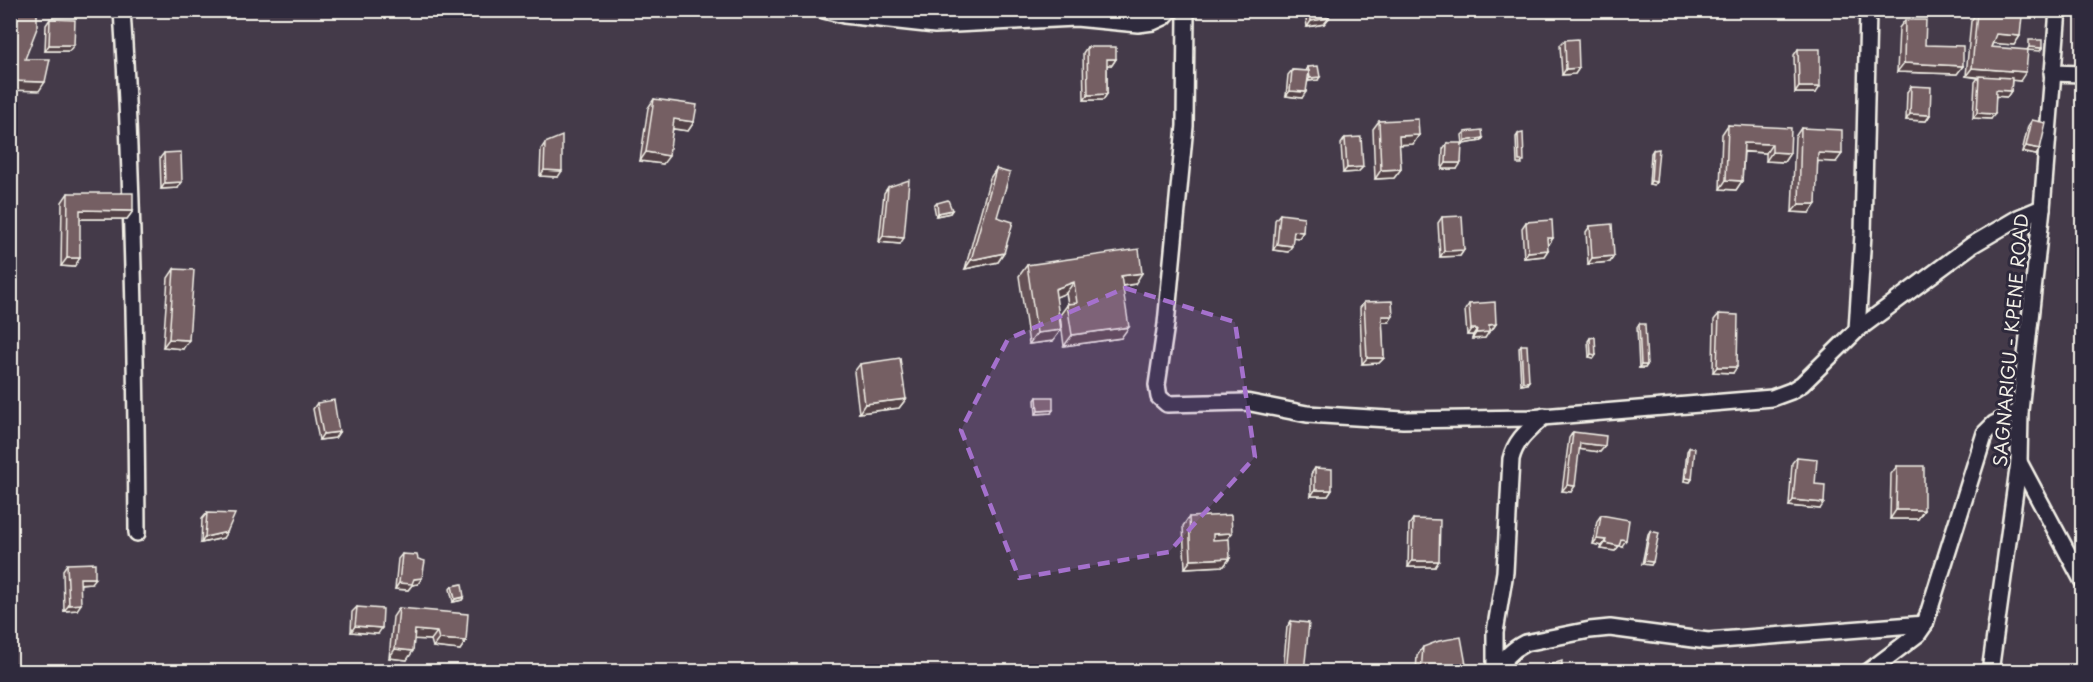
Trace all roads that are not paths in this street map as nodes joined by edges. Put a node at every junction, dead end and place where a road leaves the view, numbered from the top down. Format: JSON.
{"nodes":[{"id":1,"x":122,"y":10,"type":"edge"},
{"id":2,"x":824,"y":10,"type":"edge"},
{"id":3,"x":1170,"y":10,"type":"edge"},
{"id":4,"x":1186,"y":10,"type":"edge"},
{"id":5,"x":1868,"y":10,"type":"edge"},
{"id":6,"x":2058,"y":10,"type":"edge"},
{"id":7,"x":2052,"y":73,"type":"junction"},
{"id":8,"x":2082,"y":74,"type":"edge"},
{"id":9,"x":2042,"y":208,"type":"junction"},
{"id":10,"x":1857,"y":330,"type":"junction"},
{"id":11,"x":2020,"y":411,"type":"junction"},
{"id":12,"x":1544,"y":416,"type":"junction"},
{"id":13,"x":2019,"y":462,"type":"junction"},
{"id":14,"x":136,"y":532,"type":"dead end"},
{"id":15,"x":2082,"y":580,"type":"edge"},
{"id":16,"x":1925,"y":624,"type":"junction"},
{"id":17,"x":1495,"y":672,"type":"edge"},
{"id":18,"x":1868,"y":672,"type":"edge"},
{"id":19,"x":1990,"y":672,"type":"edge"}],
"edges":[{"from":1,"to":14,"type":"street"},
{"from":2,"to":3,"type":"street"},
{"from":4,"to":12,"type":"street"},
{"from":5,"to":10,"type":"street"},
{"from":6,"to":7,"type":"street","name":"SAGNARIGU - KPENE ROAD"},
{"from":7,"to":8,"type":"street"},
{"from":7,"to":9,"type":"street","name":"SAGNARIGU - KPENE ROAD"},
{"from":9,"to":10,"type":"street"},
{"from":9,"to":11,"type":"street","name":"SAGNARIGU - KPENE ROAD"},
{"from":10,"to":12,"type":"street"},
{"from":11,"to":13,"type":"street","name":"SAGNARIGU - KPENE ROAD"},
{"from":11,"to":16,"type":"street"},
{"from":12,"to":17,"type":"street"},
{"from":13,"to":15,"type":"street"},
{"from":13,"to":19,"type":"street","name":"SAGNARIGU - KPENE ROAD"},
{"from":16,"to":17,"type":"street"},
{"from":16,"to":18,"type":"street"}]}
